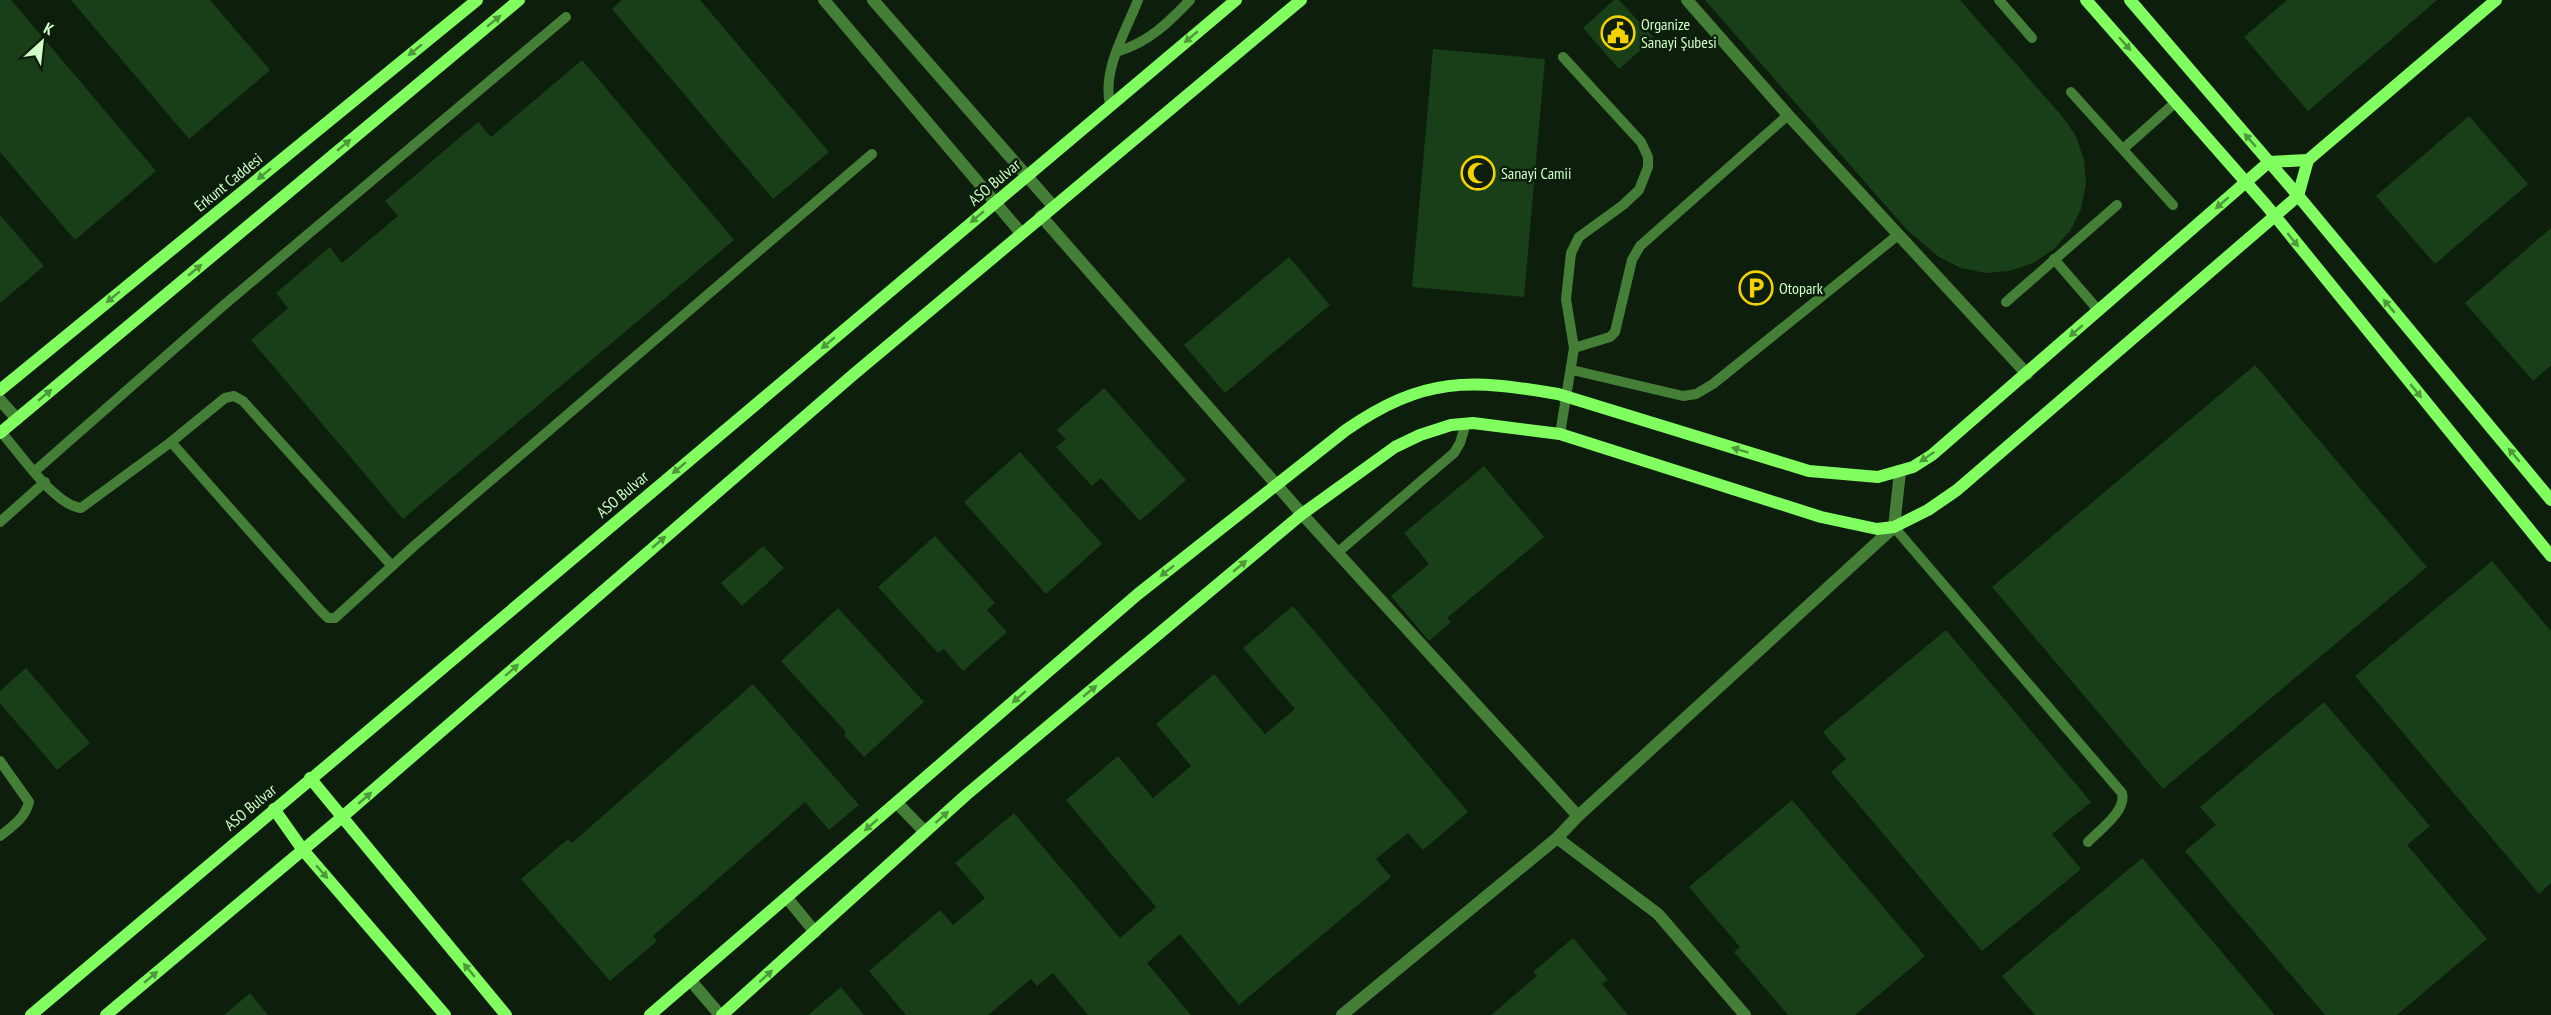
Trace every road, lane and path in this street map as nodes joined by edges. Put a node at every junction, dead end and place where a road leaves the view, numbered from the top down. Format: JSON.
{"nodes":[{"id":1,"x":477,"y":0,"type":"edge"},
{"id":2,"x":519,"y":0,"type":"edge"},
{"id":3,"x":824,"y":0,"type":"edge"},
{"id":4,"x":873,"y":0,"type":"edge"},
{"id":5,"x":1138,"y":0,"type":"edge"},
{"id":6,"x":1190,"y":0,"type":"edge"},
{"id":7,"x":1236,"y":0,"type":"edge"},
{"id":8,"x":1301,"y":0,"type":"edge"},
{"id":9,"x":1687,"y":0,"type":"edge"},
{"id":10,"x":1999,"y":0,"type":"edge"},
{"id":11,"x":2086,"y":0,"type":"edge"},
{"id":12,"x":2130,"y":0,"type":"edge"},
{"id":13,"x":2496,"y":0,"type":"edge"},
{"id":14,"x":566,"y":17,"type":"dead end"},
{"id":15,"x":2032,"y":38,"type":"dead end"},
{"id":16,"x":1119,"y":51,"type":"junction"},
{"id":17,"x":1563,"y":57,"type":"dead end"},
{"id":18,"x":2072,"y":92,"type":"dead end"},
{"id":19,"x":2175,"y":102,"type":"junction"},
{"id":20,"x":1110,"y":104,"type":"junction"},
{"id":21,"x":1788,"y":115,"type":"junction"},
{"id":22,"x":2122,"y":149,"type":"junction"},
{"id":23,"x":872,"y":154,"type":"dead end"},
{"id":24,"x":2308,"y":160,"type":"junction"},
{"id":25,"x":2269,"y":162,"type":"junction"},
{"id":26,"x":1027,"y":176,"type":"junction"},
{"id":27,"x":2246,"y":182,"type":"junction"},
{"id":28,"x":2298,"y":196,"type":"junction"},
{"id":29,"x":997,"y":201,"type":"junction"},
{"id":30,"x":2117,"y":205,"type":"dead end"},
{"id":31,"x":2173,"y":205,"type":"dead end"},
{"id":32,"x":1053,"y":206,"type":"junction"},
{"id":33,"x":1041,"y":216,"type":"junction"},
{"id":34,"x":2274,"y":216,"type":"junction"},
{"id":35,"x":1021,"y":232,"type":"junction"},
{"id":36,"x":1898,"y":235,"type":"junction"},
{"id":37,"x":2055,"y":259,"type":"junction"},
{"id":38,"x":2006,"y":302,"type":"dead end"},
{"id":39,"x":2099,"y":311,"type":"junction"},
{"id":40,"x":1574,"y":348,"type":"junction"},
{"id":41,"x":1572,"y":370,"type":"junction"},
{"id":42,"x":2027,"y":374,"type":"junction"},
{"id":43,"x":0,"y":390,"type":"edge"},
{"id":44,"x":1568,"y":397,"type":"junction"},
{"id":45,"x":0,"y":400,"type":"edge"},
{"id":46,"x":17,"y":419,"type":"junction"},
{"id":47,"x":1466,"y":423,"type":"junction"},
{"id":48,"x":1,"y":432,"type":"edge"},
{"id":49,"x":1560,"y":434,"type":"junction"},
{"id":50,"x":171,"y":442,"type":"junction"},
{"id":51,"x":35,"y":471,"type":"junction"},
{"id":52,"x":1900,"y":472,"type":"junction"},
{"id":53,"x":45,"y":482,"type":"junction"},
{"id":54,"x":1278,"y":484,"type":"junction"},
{"id":55,"x":2551,"y":500,"type":"edge"},
{"id":56,"x":1302,"y":514,"type":"junction"},
{"id":57,"x":0,"y":522,"type":"edge"},
{"id":58,"x":1894,"y":527,"type":"junction"},
{"id":59,"x":1337,"y":553,"type":"junction"},
{"id":60,"x":2551,"y":556,"type":"edge"},
{"id":61,"x":392,"y":566,"type":"junction"},
{"id":62,"x":0,"y":761,"type":"edge"},
{"id":63,"x":310,"y":778,"type":"junction"},
{"id":64,"x":897,"y":803,"type":"junction"},
{"id":65,"x":274,"y":809,"type":"junction"},
{"id":66,"x":1578,"y":816,"type":"junction"},
{"id":67,"x":341,"y":818,"type":"junction"},
{"id":68,"x":925,"y":832,"type":"junction"},
{"id":69,"x":0,"y":836,"type":"edge"},
{"id":70,"x":1557,"y":838,"type":"junction"},
{"id":71,"x":2088,"y":842,"type":"dead end"},
{"id":72,"x":303,"y":850,"type":"junction"},
{"id":73,"x":787,"y":898,"type":"junction"},
{"id":74,"x":815,"y":932,"type":"junction"},
{"id":75,"x":691,"y":981,"type":"junction"},
{"id":76,"x":32,"y":1015,"type":"edge"},
{"id":77,"x":106,"y":1015,"type":"edge"},
{"id":78,"x":445,"y":1015,"type":"edge"},
{"id":79,"x":506,"y":1015,"type":"edge"},
{"id":80,"x":650,"y":1015,"type":"edge"},
{"id":81,"x":721,"y":1015,"type":"edge"},
{"id":82,"x":1342,"y":1015,"type":"edge"},
{"id":83,"x":1745,"y":1015,"type":"edge"}],
"edges":[{"from":1,"to":43,"type":"street","name":"Erkunt Caddesi","one_way":true},
{"from":46,"to":2,"type":"street","one_way":true},
{"from":3,"to":29,"type":"street"},
{"from":4,"to":26,"type":"street"},
{"from":5,"to":16,"type":"lane"},
{"from":6,"to":16,"type":"lane"},
{"from":7,"to":20,"type":"street","name":"ASO Bulvar","one_way":true},
{"from":8,"to":32,"type":"street"},
{"from":9,"to":21,"type":"street"},
{"from":10,"to":15,"type":"lane"},
{"from":11,"to":19,"type":"street","one_way":true},
{"from":25,"to":12,"type":"street","one_way":true},
{"from":13,"to":24,"type":"street"},
{"from":14,"to":51,"type":"lane"},
{"from":16,"to":20,"type":"lane"},
{"from":17,"to":40,"type":"lane"},
{"from":18,"to":22,"type":"lane"},
{"from":19,"to":22,"type":"lane"},
{"from":19,"to":27,"type":"street"},
{"from":20,"to":26,"type":"street","name":"ASO Bulvar"},
{"from":21,"to":36,"type":"street"},
{"from":21,"to":40,"type":"lane"},
{"from":22,"to":31,"type":"lane"},
{"from":23,"to":61,"type":"lane"},
{"from":24,"to":25,"type":"street"},
{"from":24,"to":28,"type":"street"},
{"from":25,"to":27,"type":"street"},
{"from":25,"to":28,"type":"street"},
{"from":26,"to":29,"type":"street","name":"ASO Bulvar"},
{"from":26,"to":32,"type":"street"},
{"from":27,"to":34,"type":"street"},
{"from":27,"to":39,"type":"street","one_way":true},
{"from":28,"to":34,"type":"street"},
{"from":55,"to":28,"type":"street","one_way":true},
{"from":29,"to":35,"type":"street"},
{"from":29,"to":63,"type":"street","name":"ASO Bulvar","one_way":true},
{"from":30,"to":37,"type":"lane"},
{"from":32,"to":33,"type":"street"},
{"from":33,"to":35,"type":"street"},
{"from":33,"to":54,"type":"street"},
{"from":34,"to":58,"type":"street"},
{"from":34,"to":60,"type":"street","one_way":true},
{"from":67,"to":35,"type":"street","one_way":true},
{"from":36,"to":41,"type":"lane"},
{"from":36,"to":42,"type":"street"},
{"from":37,"to":38,"type":"lane"},
{"from":37,"to":39,"type":"lane"},
{"from":39,"to":42,"type":"street","one_way":true},
{"from":40,"to":41,"type":"lane"},
{"from":41,"to":44,"type":"lane"},
{"from":42,"to":52,"type":"street","one_way":true},
{"from":44,"to":49,"type":"lane"},
{"from":52,"to":44,"type":"street","one_way":true},
{"from":44,"to":54,"type":"street"},
{"from":45,"to":46,"type":"street"},
{"from":46,"to":48,"type":"street"},
{"from":47,"to":49,"type":"street"},
{"from":47,"to":56,"type":"street"},
{"from":47,"to":59,"type":"lane"},
{"from":48,"to":51,"type":"lane"},
{"from":49,"to":58,"type":"street"},
{"from":50,"to":53,"type":"lane"},
{"from":50,"to":61,"type":"lane"},
{"from":50,"to":61,"type":"lane"},
{"from":51,"to":53,"type":"lane"},
{"from":52,"to":58,"type":"street"},
{"from":53,"to":57,"type":"lane"},
{"from":54,"to":56,"type":"street"},
{"from":54,"to":64,"type":"street","one_way":true},
{"from":56,"to":59,"type":"street"},
{"from":68,"to":56,"type":"street","one_way":true},
{"from":58,"to":66,"type":"street"},
{"from":58,"to":71,"type":"lane"},
{"from":59,"to":66,"type":"street"},
{"from":62,"to":69,"type":"lane"},
{"from":63,"to":65,"type":"street","name":"ASO Bulvar"},
{"from":63,"to":67,"type":"street"},
{"from":64,"to":68,"type":"street"},
{"from":64,"to":73,"type":"street","one_way":true},
{"from":65,"to":72,"type":"street"},
{"from":65,"to":76,"type":"street","name":"ASO Bulvar"},
{"from":66,"to":70,"type":"street"},
{"from":67,"to":72,"type":"street"},
{"from":79,"to":67,"type":"street","one_way":true},
{"from":68,"to":74,"type":"street"},
{"from":70,"to":82,"type":"street"},
{"from":70,"to":83,"type":"street"},
{"from":77,"to":72,"type":"street","one_way":true},
{"from":72,"to":78,"type":"street","one_way":true},
{"from":73,"to":74,"type":"street"},
{"from":73,"to":75,"type":"street"},
{"from":81,"to":74,"type":"street","one_way":true},
{"from":75,"to":80,"type":"street"},
{"from":75,"to":81,"type":"street"}]}
